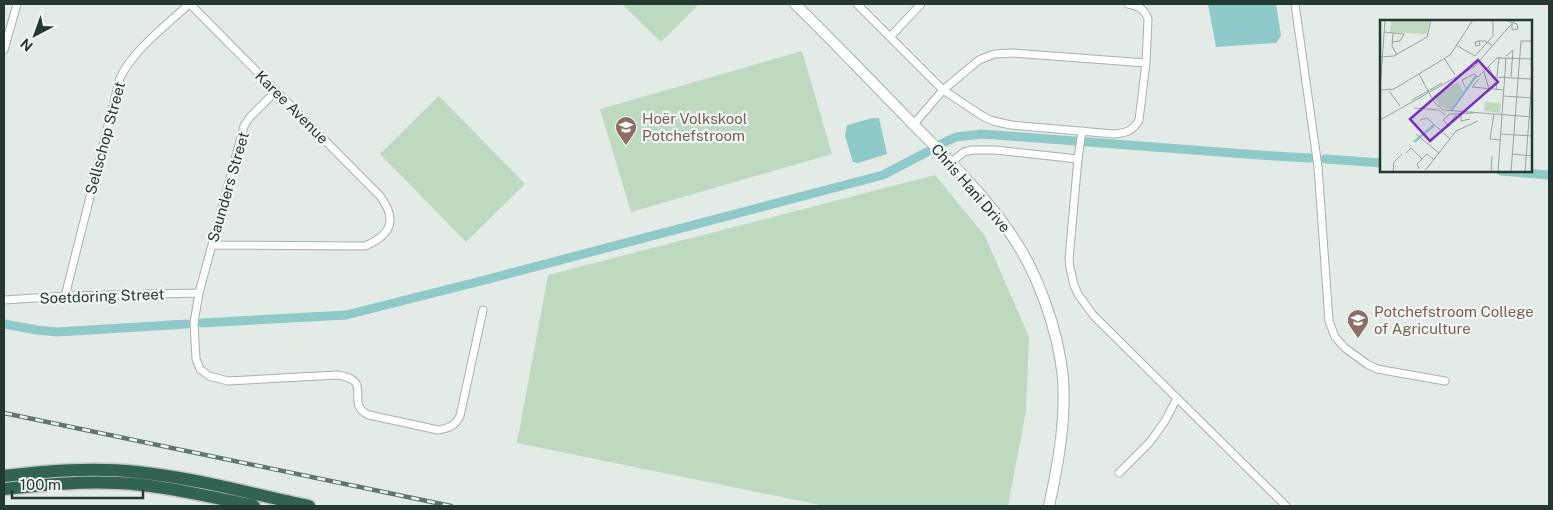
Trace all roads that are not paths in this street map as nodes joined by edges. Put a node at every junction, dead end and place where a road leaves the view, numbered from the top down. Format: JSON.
{"nodes":[{"id":1,"x":17,"y":4,"type":"edge"},
{"id":2,"x":190,"y":4,"type":"edge"},
{"id":3,"x":795,"y":4,"type":"edge"},
{"id":4,"x":857,"y":4,"type":"edge"},
{"id":5,"x":921,"y":4,"type":"edge"},
{"id":6,"x":1128,"y":4,"type":"edge"},
{"id":7,"x":1296,"y":4,"type":"edge"},
{"id":8,"x":890,"y":37,"type":"junction"},
{"id":9,"x":4,"y":50,"type":"edge"},
{"id":10,"x":1146,"y":63,"type":"junction"},
{"id":11,"x":943,"y":90,"type":"junction"},
{"id":12,"x":276,"y":91,"type":"junction"},
{"id":13,"x":914,"y":124,"type":"junction"},
{"id":14,"x":1081,"y":138,"type":"junction"},
{"id":15,"x":1078,"y":159,"type":"junction"},
{"id":16,"x":952,"y":163,"type":"junction"},
{"id":17,"x":212,"y":244,"type":"junction"},
{"id":18,"x":200,"y":293,"type":"junction"},
{"id":19,"x":64,"y":296,"type":"junction"},
{"id":20,"x":4,"y":300,"type":"edge"},
{"id":21,"x":483,"y":310,"type":"dead end"},
{"id":22,"x":1444,"y":381,"type":"dead end"},
{"id":23,"x":1177,"y":398,"type":"junction"},
{"id":24,"x":1119,"y":473,"type":"dead end"},
{"id":25,"x":4,"y":476,"type":"edge"},
{"id":26,"x":4,"y":489,"type":"edge"},
{"id":27,"x":200,"y":495,"type":"junction"},
{"id":28,"x":230,"y":506,"type":"edge"},
{"id":29,"x":254,"y":506,"type":"edge"},
{"id":30,"x":309,"y":506,"type":"edge"},
{"id":31,"x":1049,"y":506,"type":"edge"},
{"id":32,"x":1286,"y":506,"type":"edge"}],
"edges":[{"from":1,"to":9,"type":"street"},
{"from":2,"to":12,"type":"street","name":"Karee Avenue"},
{"from":2,"to":19,"type":"street","name":"Sellschop Street"},
{"from":3,"to":13,"type":"street","name":"Chris Hani Drive"},
{"from":4,"to":8,"type":"street"},
{"from":5,"to":8,"type":"street"},
{"from":6,"to":10,"type":"street"},
{"from":7,"to":22,"type":"street"},
{"from":8,"to":11,"type":"street"},
{"from":10,"to":11,"type":"street"},
{"from":10,"to":14,"type":"street"},
{"from":11,"to":13,"type":"street"},
{"from":11,"to":14,"type":"street"},
{"from":12,"to":17,"type":"street","name":"Saunders Street"},
{"from":12,"to":17,"type":"street","name":"Karee Avenue"},
{"from":13,"to":16,"type":"street","name":"Chris Hani Drive"},
{"from":14,"to":15,"type":"street"},
{"from":15,"to":16,"type":"street"},
{"from":15,"to":23,"type":"street"},
{"from":16,"to":31,"type":"street","name":"Chris Hani Drive"},
{"from":17,"to":18,"type":"street","name":"Saunders Street"},
{"from":18,"to":19,"type":"street","name":"Soetdoring Street"},
{"from":18,"to":21,"type":"street","name":"Saunders Street"},
{"from":19,"to":20,"type":"street","name":"Soetdoring Street"},
{"from":23,"to":24,"type":"street"},
{"from":23,"to":32,"type":"street"},
{"from":25,"to":30,"type":"highway"},
{"from":26,"to":27,"type":"highway"},
{"from":27,"to":28,"type":"street"},
{"from":27,"to":29,"type":"highway"}]}
